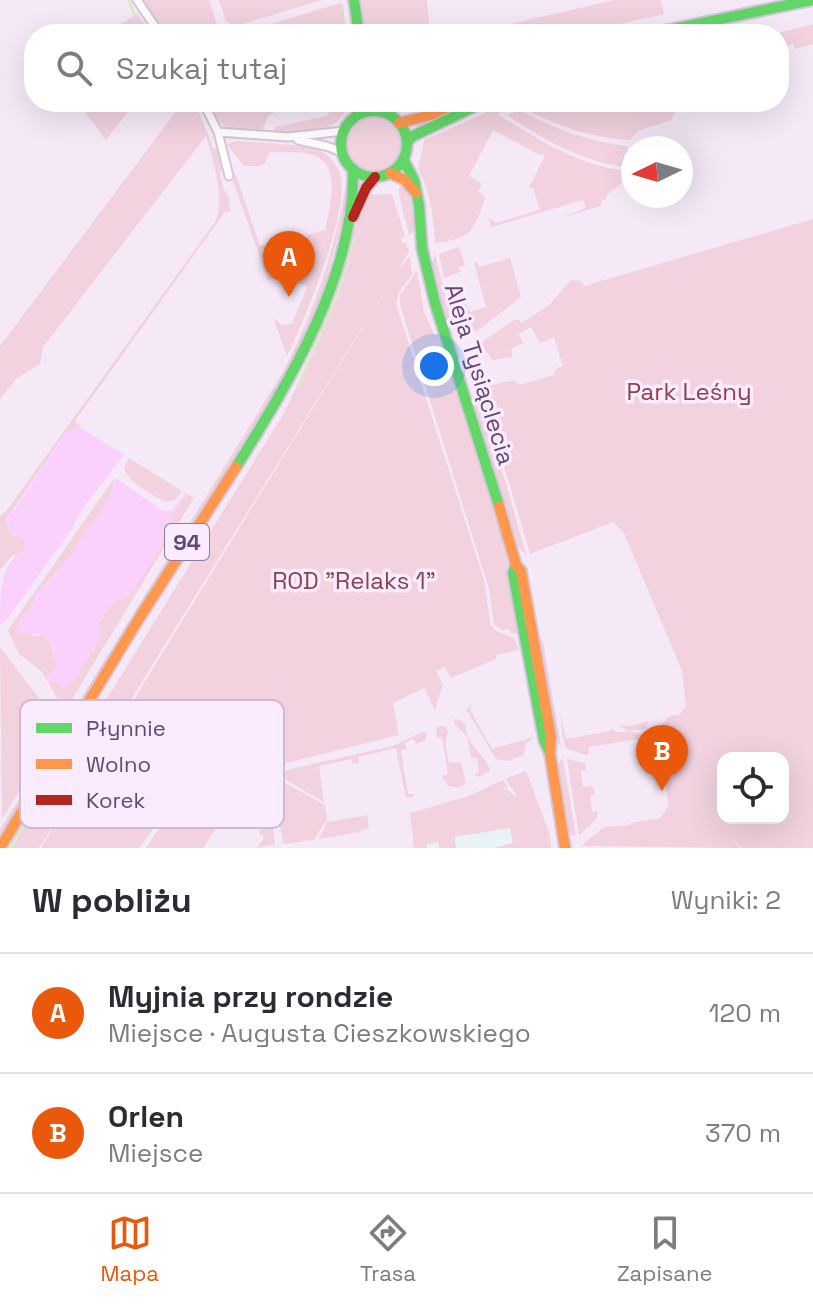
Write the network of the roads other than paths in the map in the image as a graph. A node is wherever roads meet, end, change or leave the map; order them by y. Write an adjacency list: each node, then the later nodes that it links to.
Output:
1 (137, 0): 4 (street)
2 (354, 0): 5 (main road)
3 (812, 0): 6 (main road)
4 (153, 24)
5 (358, 24)
6 (697, 24)
7 (208, 112): 15 (street)
8 (358, 112): 12 (main road)
9 (381, 112): 12 (main road); 13 (main road)
10 (437, 112): 13 (main road)
11 (463, 112): 17 (main road)
12 (357, 116): 14 (main road)
13 (399, 123): 17 (main road)
14 (344, 131): 16 (street); 18 (main road)
15 (218, 132): 16 (street); 22 (street)
16 (288, 137): 18 (street)
17 (407, 142): 19 (main road)
18 (342, 152): 20 (main road)
19 (403, 159): 21 (main road); 24 (main road, Aleja Tysiąclecia)
20 (353, 169): 23 (main road); 25 (main road, 94)
21 (390, 173): 23 (main road); 24 (main road)
22 (229, 176)
23 (375, 177): 25 (main road, 94)
24 (416, 193): 29 (main road, Aleja Tysiąclecia)
25 (349, 225): 26 (main road, 94)
26 (91, 700)
27 (20, 816): 28 (main road, 94)
28 (0, 848)
29 (565, 848)

